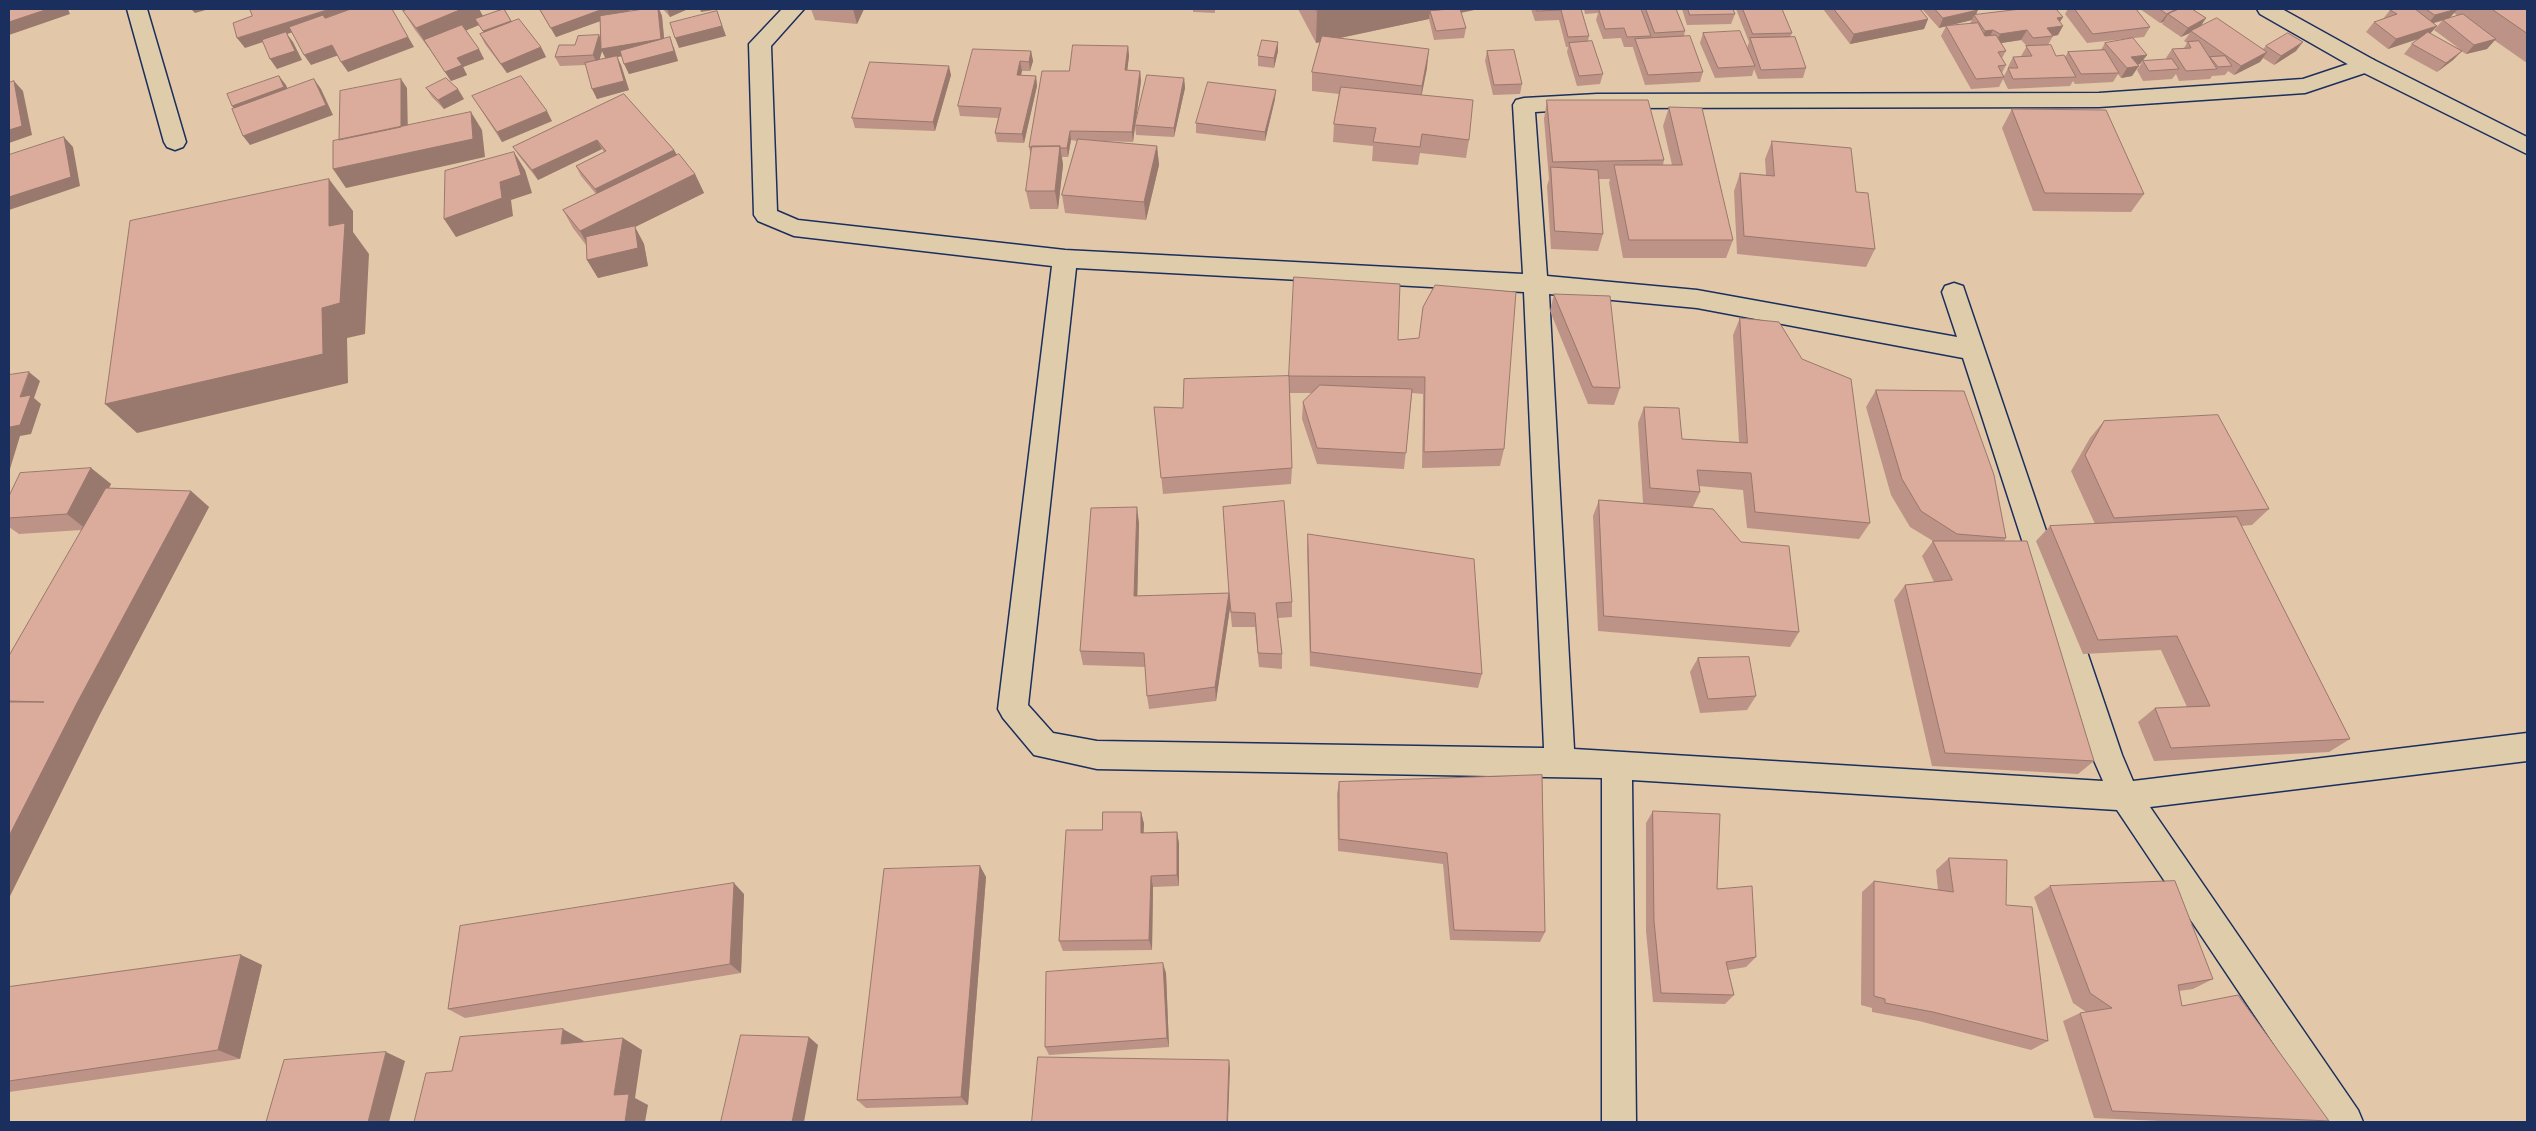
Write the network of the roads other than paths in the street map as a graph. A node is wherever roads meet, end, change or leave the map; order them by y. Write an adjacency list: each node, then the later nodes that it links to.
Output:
1 (137, 9): 5 (street)
2 (794, 9): 7 (street)
3 (2267, 9): 4 (street)
4 (2366, 65): 6 (street); 8 (street)
5 (175, 142)
6 (2527, 146)
7 (1065, 259): 8 (street); 12 (street)
8 (1536, 284): 10 (street); 12 (street)
9 (1954, 292): 10 (street)
10 (1973, 350): 14 (street)
11 (2527, 747): 14 (street)
12 (1560, 762): 13 (street)
13 (1617, 766): 14 (street); 15 (street)
14 (2125, 796): 16 (street)
15 (1620, 1122)
16 (2346, 1122)

